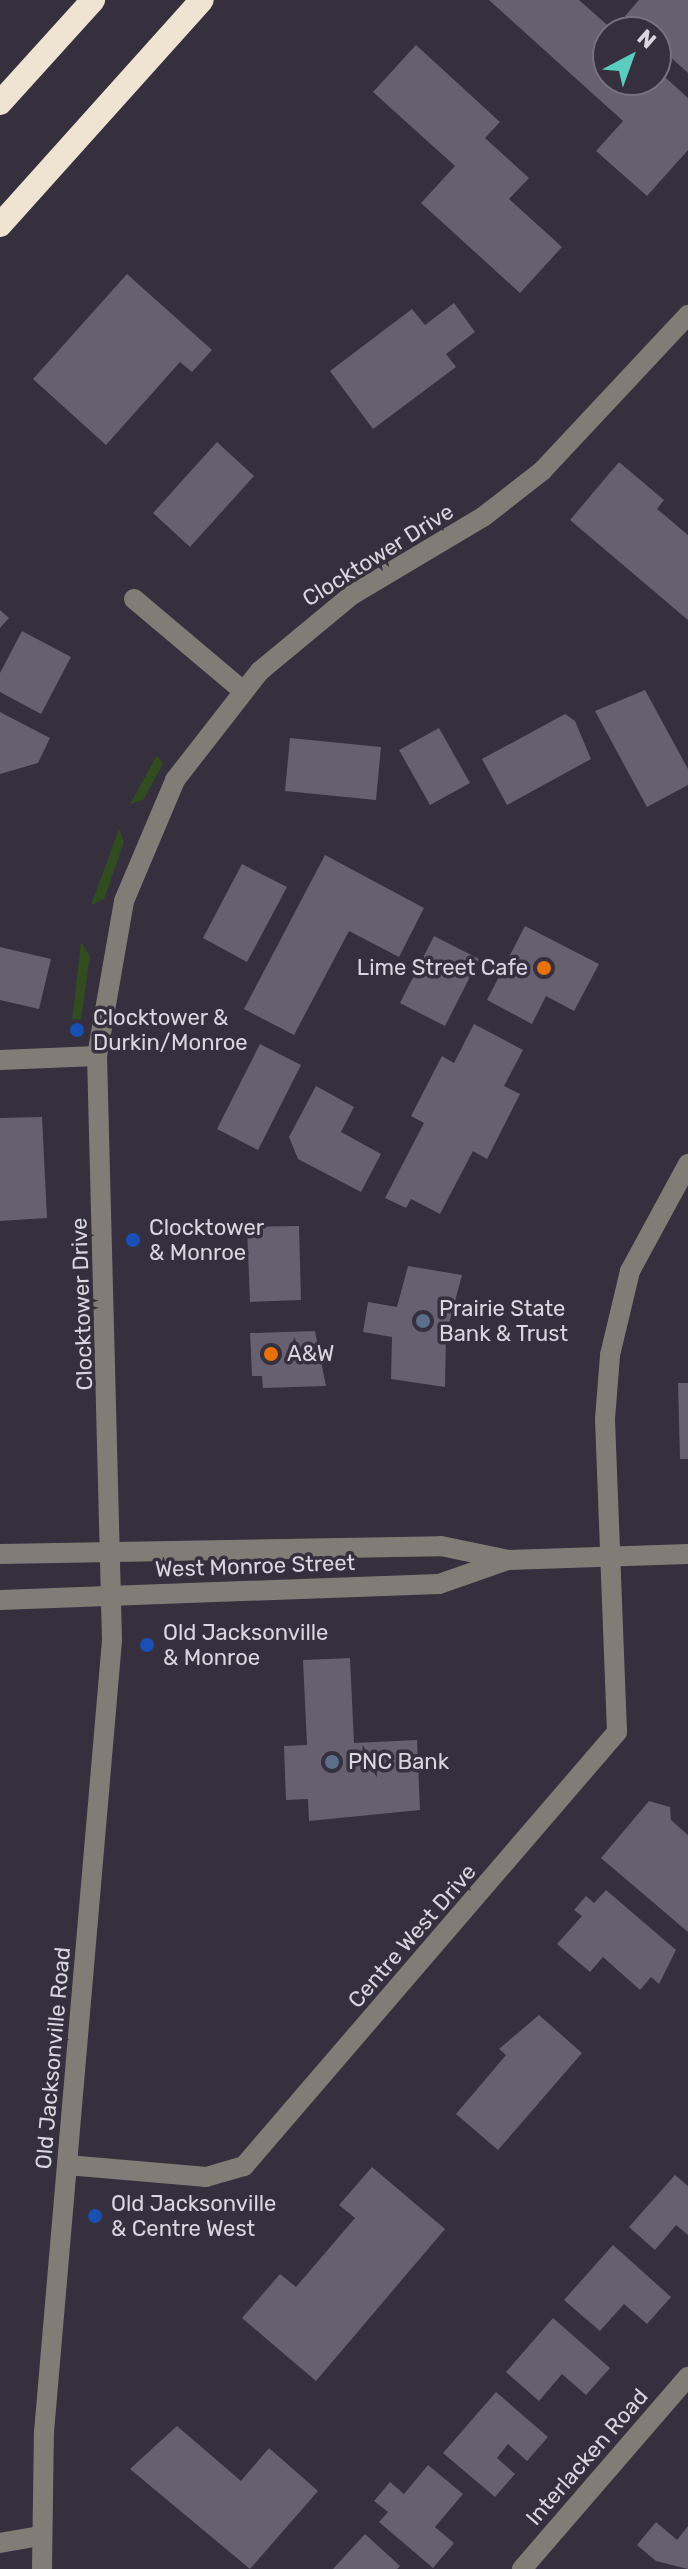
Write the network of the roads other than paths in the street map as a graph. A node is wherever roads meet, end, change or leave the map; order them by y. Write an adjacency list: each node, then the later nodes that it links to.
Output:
1 (93, 0): 3 (highway)
2 (202, 0): 4 (highway)
3 (0, 103)
4 (0, 225)
5 (688, 315): 7 (street, Clocktower Drive)
6 (134, 599): 7 (street)
7 (242, 690): 8 (street, Clocktower Drive)
8 (97, 1056): 9 (street); 11 (street, Clocktower Drive)
9 (0, 1060)
10 (688, 1164): 14 (street, Centre West Drive)
11 (114, 1550): 12 (street, West Monroe Street); 15 (street, West Monroe Street); 16 (street, Old Jacksonville Road)
12 (0, 1554)
13 (688, 1554): 14 (street, West Monroe Street)
14 (610, 1558): 15 (street, West Monroe Street); 18 (street, Centre West Drive)
15 (508, 1560): 16 (street, West Monroe Street)
16 (114, 1596): 17 (street, West Monroe Street); 18 (street, Old Jacksonville Road)
17 (0, 1600)
18 (67, 2165): 20 (street, Old Jacksonville Road)
19 (688, 2377): 23 (street, Interlacken Road)
20 (38, 2536): 21 (street); 22 (street, Old Jacksonville Road)
21 (0, 2543)
22 (42, 2569)
23 (522, 2569)

